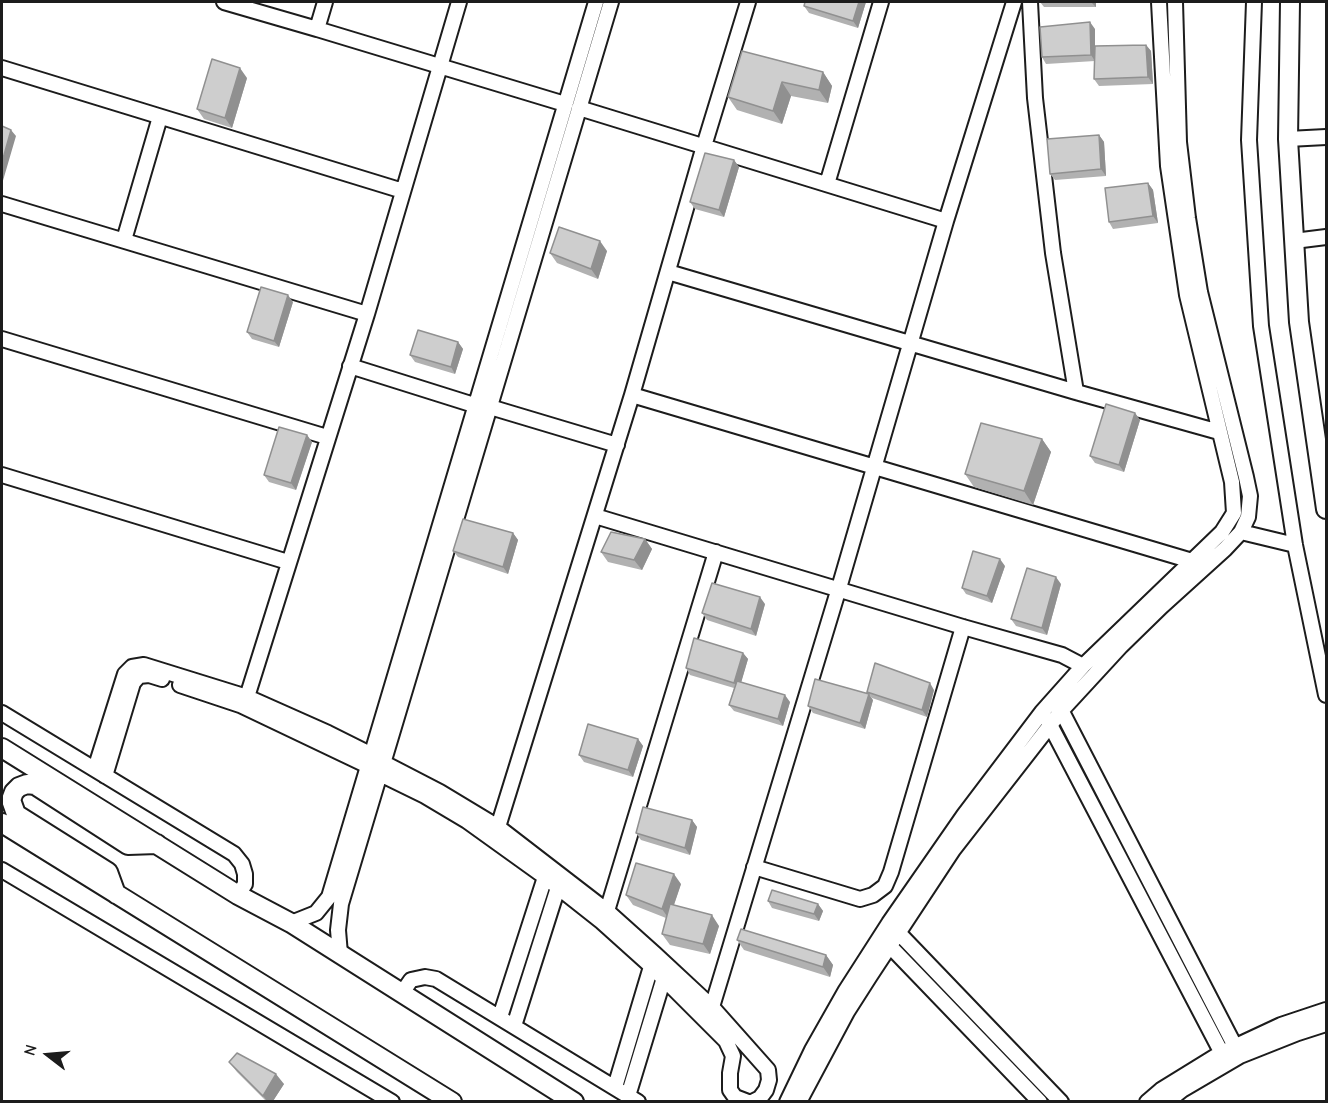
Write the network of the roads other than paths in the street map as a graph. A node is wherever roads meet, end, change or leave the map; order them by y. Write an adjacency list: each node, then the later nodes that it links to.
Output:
1 (224, 2): 14 (street)
2 (325, 2): 14 (street)
3 (459, 2): 15 (street)
4 (596, 2): 17 (street)
5 (611, 2): 18 (street)
6 (748, 2): 22 (street)
7 (881, 2): 23 (street)
8 (1014, 2): 26 (street)
9 (1030, 2): 35 (street)
10 (1160, 2): 39 (street)
11 (1174, 2): 46 (street)
12 (1254, 2): 47 (street)
13 (1290, 2): 21 (main road)
14 (317, 29): 15 (street)
15 (439, 66): 17 (street); 24 (street)
16 (2, 68): 19 (street)
17 (565, 104): 37 (street)
18 (579, 108): 22 (street); 38 (street)
19 (160, 117): 24 (street); 28 (street)
20 (1326, 137): 21 (street)
21 (1288, 139): 29 (main road)
22 (704, 146): 23 (street); 30 (street)
23 (827, 184): 26 (street)
24 (403, 191): 31 (street)
25 (2, 204): 28 (street)
26 (946, 221): 33 (street)
27 (1326, 237): 29 (street)
28 (124, 240): 31 (street)
29 (1294, 241): 44 (main road)
30 (668, 272): 33 (street); 36 (street)
31 (367, 314): 34 (street)
32 (2, 339): 40 (street)
33 (911, 344): 35 (street); 42 (street)
34 (350, 366): 37 (street); 40 (street)
35 (1076, 392): 39 (street)
36 (632, 395): 41 (street); 42 (street)
37 (474, 405): 61 (street)
38 (490, 407): 41 (street); 61 (street)
39 (1219, 432): 49 (street)
40 (327, 437): 50 (street)
41 (617, 446): 45 (street)
42 (874, 467): 49 (street); 51 (street)
43 (2, 475): 50 (street)
44 (1326, 509)
45 (595, 516): 48 (street); 64 (street)
46 (1241, 532): 47 (street); 56 (street)
47 (1295, 545): 54 (street)
48 (716, 552): 51 (street); 72 (street)
49 (1192, 561): 53 (street)
50 (288, 562): 55 (street)
51 (839, 588): 52 (street); 66 (street)
52 (963, 627): 53 (street); 66 (street)
53 (1083, 666): 56 (street)
54 (1326, 695)
55 (247, 697): 61 (street); 62 (street)
56 (1058, 705): 57 (street); 59 (street); 85 (street)
57 (1042, 712): 59 (street); 74 (street)
58 (2, 713): 62 (street)
59 (1051, 724): 74 (street); 86 (street)
60 (2, 748): 65 (main road)
61 (376, 765): 62 (street); 64 (street); 68 (street); 73 (street); 76 (street)
62 (100, 772): 71 (street)
63 (2, 823): 70 (main road)
64 (498, 827): 68 (street)
65 (157, 844): 70 (main road); 71 (main road)
66 (754, 867): 80 (street)
67 (2, 870): 89 (street)
68 (547, 872): 69 (street); 82 (street)
69 (559, 882): 72 (street); 77 (street); 84 (street)
70 (116, 894): 90 (main road)
71 (237, 895): 73 (main road)
72 (607, 910): 77 (street)
73 (291, 923): 76 (main road)
74 (894, 927): 75 (street); 96 (street)
75 (885, 941): 93 (street); 94 (street); 95 (street)
76 (340, 954): 79 (main road)
77 (653, 960): 78 (street); 87 (street)
78 (665, 972): 80 (street); 88 (street); 92 (street)
79 (402, 993): 82 (street); 91 (main road)
80 (712, 1007): 92 (street)
81 (1326, 1010): 85 (street)
82 (500, 1017): 84 (street)
83 (1326, 1024): 85 (street)
84 (514, 1026): 87 (street)
85 (1237, 1051): 86 (street)
86 (1224, 1058): 97 (street); 98 (street)
87 (615, 1088): 88 (street)
88 (633, 1099)
89 (392, 1101)
90 (452, 1101)
91 (574, 1101)
92 (750, 1101)
93 (787, 1101)
94 (799, 1101)
95 (1040, 1101)
96 (1061, 1101)
97 (1147, 1101)
98 (1167, 1101)

